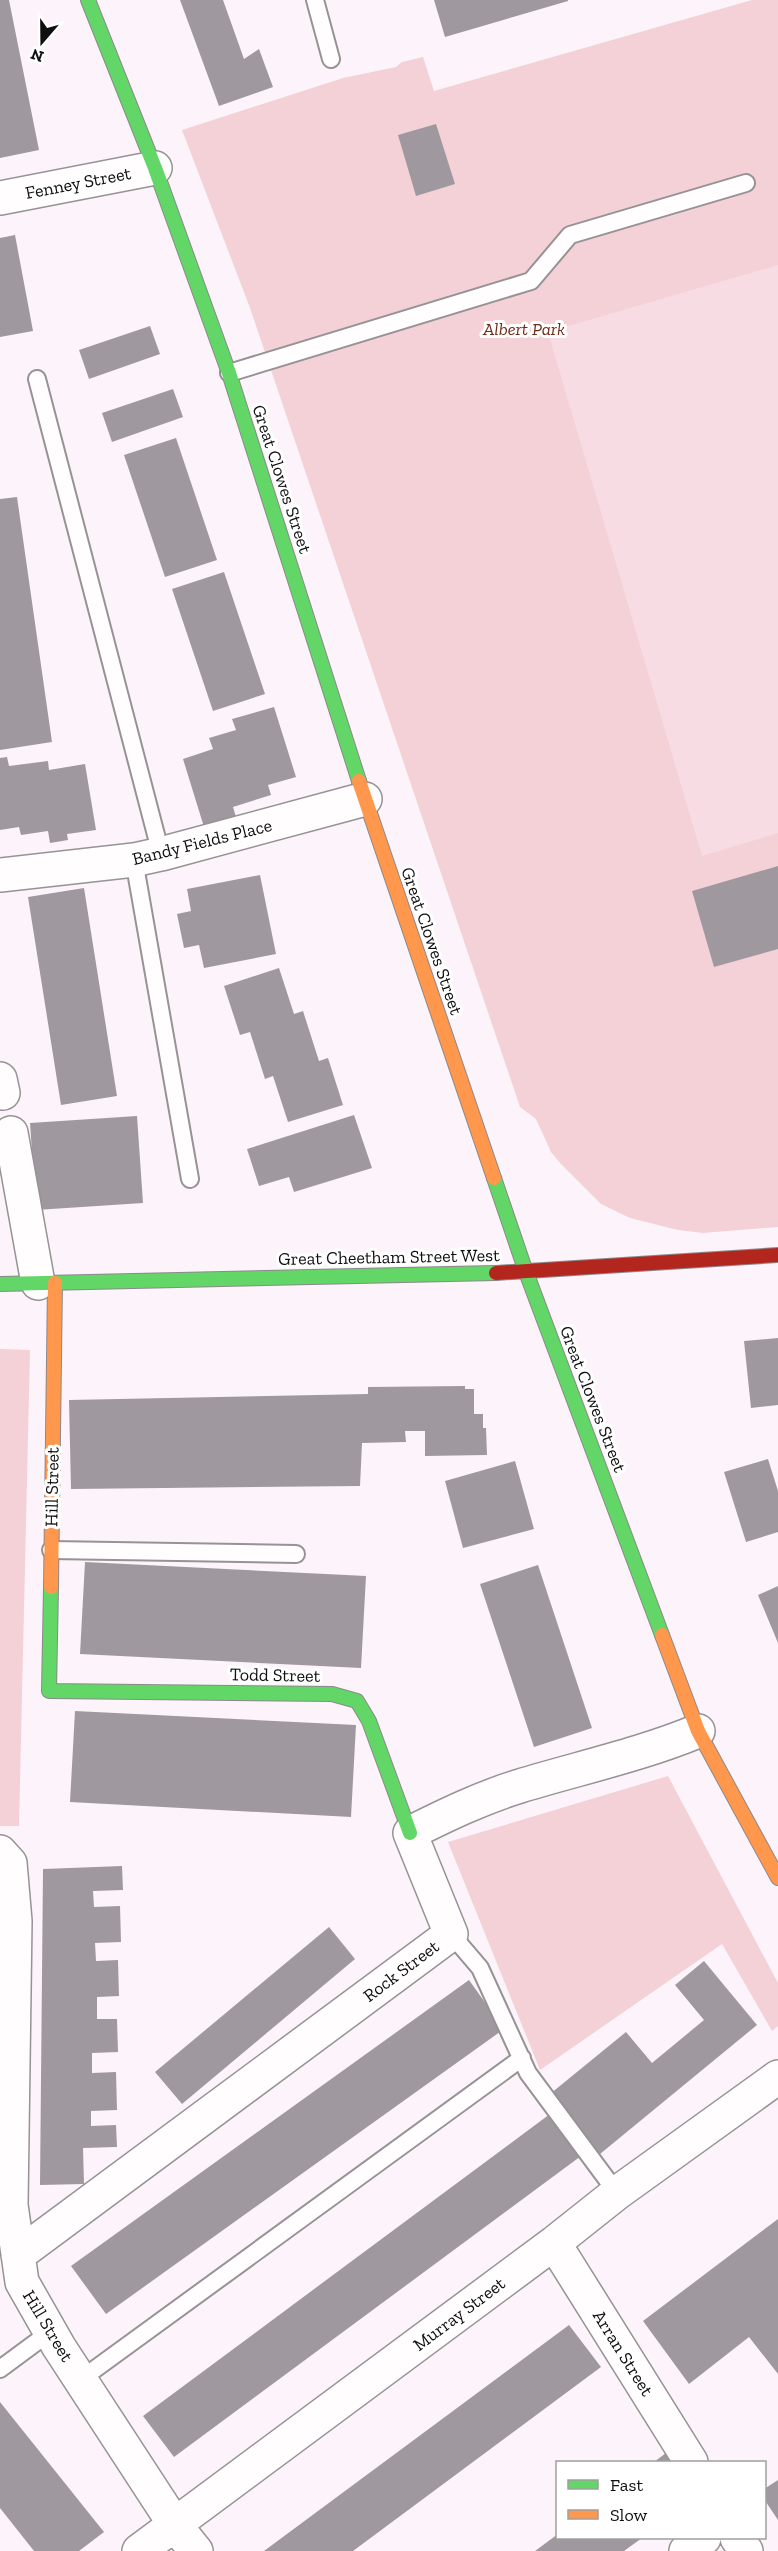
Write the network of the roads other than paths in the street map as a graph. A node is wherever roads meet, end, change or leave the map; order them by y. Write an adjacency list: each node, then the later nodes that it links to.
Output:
1 (88, 0): 4 (main road, Great Clowes Street)
2 (315, 0): 3 (lane)
3 (331, 59)
4 (155, 168): 6 (street, Fenney Street); 7 (main road, Great Clowes Street)
5 (746, 183): 7 (lane)
6 (0, 198)
7 (230, 373): 9 (main road, Great Clowes Street)
8 (37, 379): 10 (lane)
9 (365, 799): 10 (street, Bandy Fields Place); 15 (main road, Great Clowes Street)
10 (148, 857): 11 (street, Bandy Fields Place); 13 (lane)
11 (0, 875)
12 (11, 1132): 16 (street)
13 (190, 1179)
14 (778, 1255): 15 (main road, Great Cheetham Street West)
15 (526, 1272): 16 (main road, Great Cheetham Street West); 21 (main road, Great Clowes Street)
16 (46, 1283): 17 (main road, Great Cheetham Street West); 18 (main road, Hill Street)
17 (0, 1284)
18 (51, 1550): 19 (lane); 20 (main road, Hill Street)
19 (296, 1554)
20 (49, 1691): 22 (main road, Todd Street)
21 (698, 1731): 22 (street); 24 (main road, Great Clowes Street)
22 (410, 1833): 25 (street, Rock Street)
23 (0, 1852): 30 (street, Hill Street)
24 (778, 1878)
25 (451, 1934): 26 (lane); 30 (street, Rock Street)
26 (522, 2058): 28 (lane); 33 (lane)
27 (778, 2077): 28 (street, Murray Street)
28 (617, 2193): 29 (street, Murray Street)
29 (554, 2243): 34 (street, Arran Street); 35 (street, Murray Street)
30 (18, 2255): 31 (street, Hill Street)
31 (50, 2332): 32 (lane); 33 (street, Hill Street)
32 (0, 2369)
33 (80, 2380): 35 (street, Hill Street)
34 (690, 2461)
35 (175, 2525): 37 (street, Murray Street); 38 (street, Hill Street)
36 (704, 2539): 39 (street)
37 (139, 2551)
38 (196, 2551)
39 (686, 2551)

